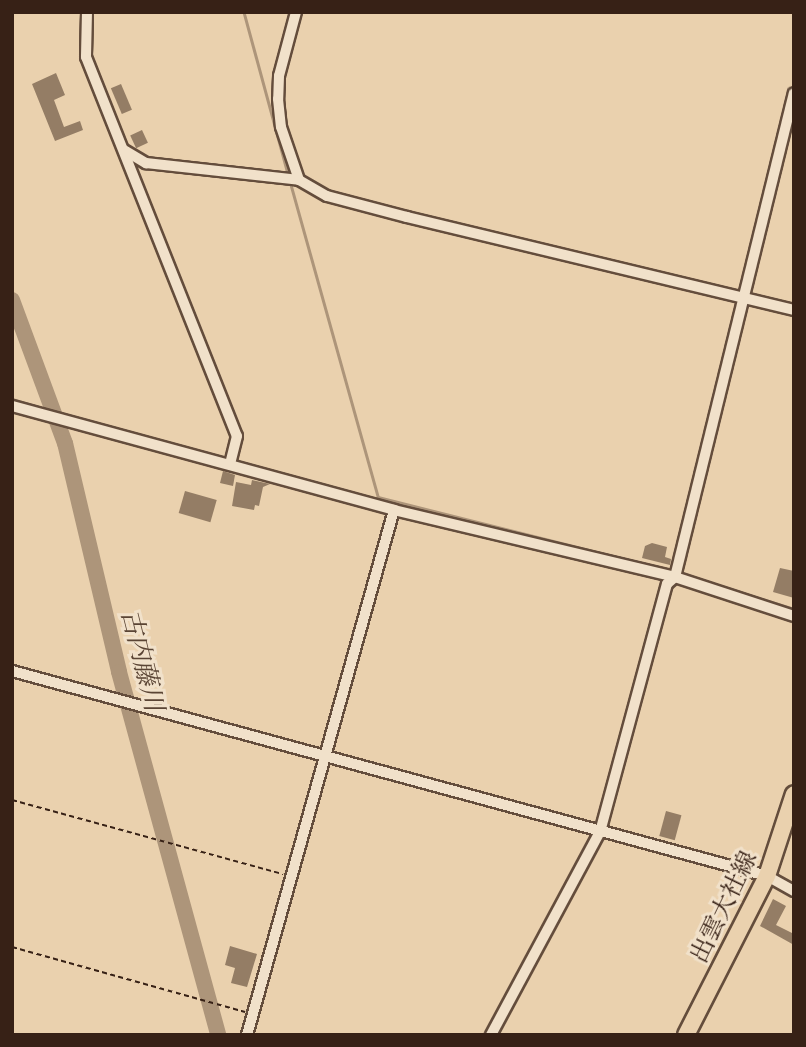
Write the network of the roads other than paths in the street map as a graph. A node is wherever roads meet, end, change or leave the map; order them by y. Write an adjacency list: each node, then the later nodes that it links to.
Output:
1 (87, 12): 4 (street)
2 (296, 12): 5 (street)
3 (794, 93): 6 (street)
4 (124, 150): 5 (street); 9 (street)
5 (299, 180): 6 (street)
6 (744, 298): 7 (street); 11 (street)
7 (794, 310)
8 (12, 406): 9 (street)
9 (230, 464): 10 (street)
10 (394, 510): 11 (street); 14 (street)
11 (675, 576): 12 (street); 16 (street)
12 (794, 616)
13 (12, 671): 14 (street)
14 (324, 756): 16 (street); 19 (street)
15 (794, 794): 17 (main road, 出雲大社線)
16 (600, 832): 17 (street); 20 (street)
17 (767, 876): 18 (street); 21 (main road, 出雲大社線)
18 (794, 891)
19 (247, 1035)
20 (491, 1035)
21 (686, 1035)

